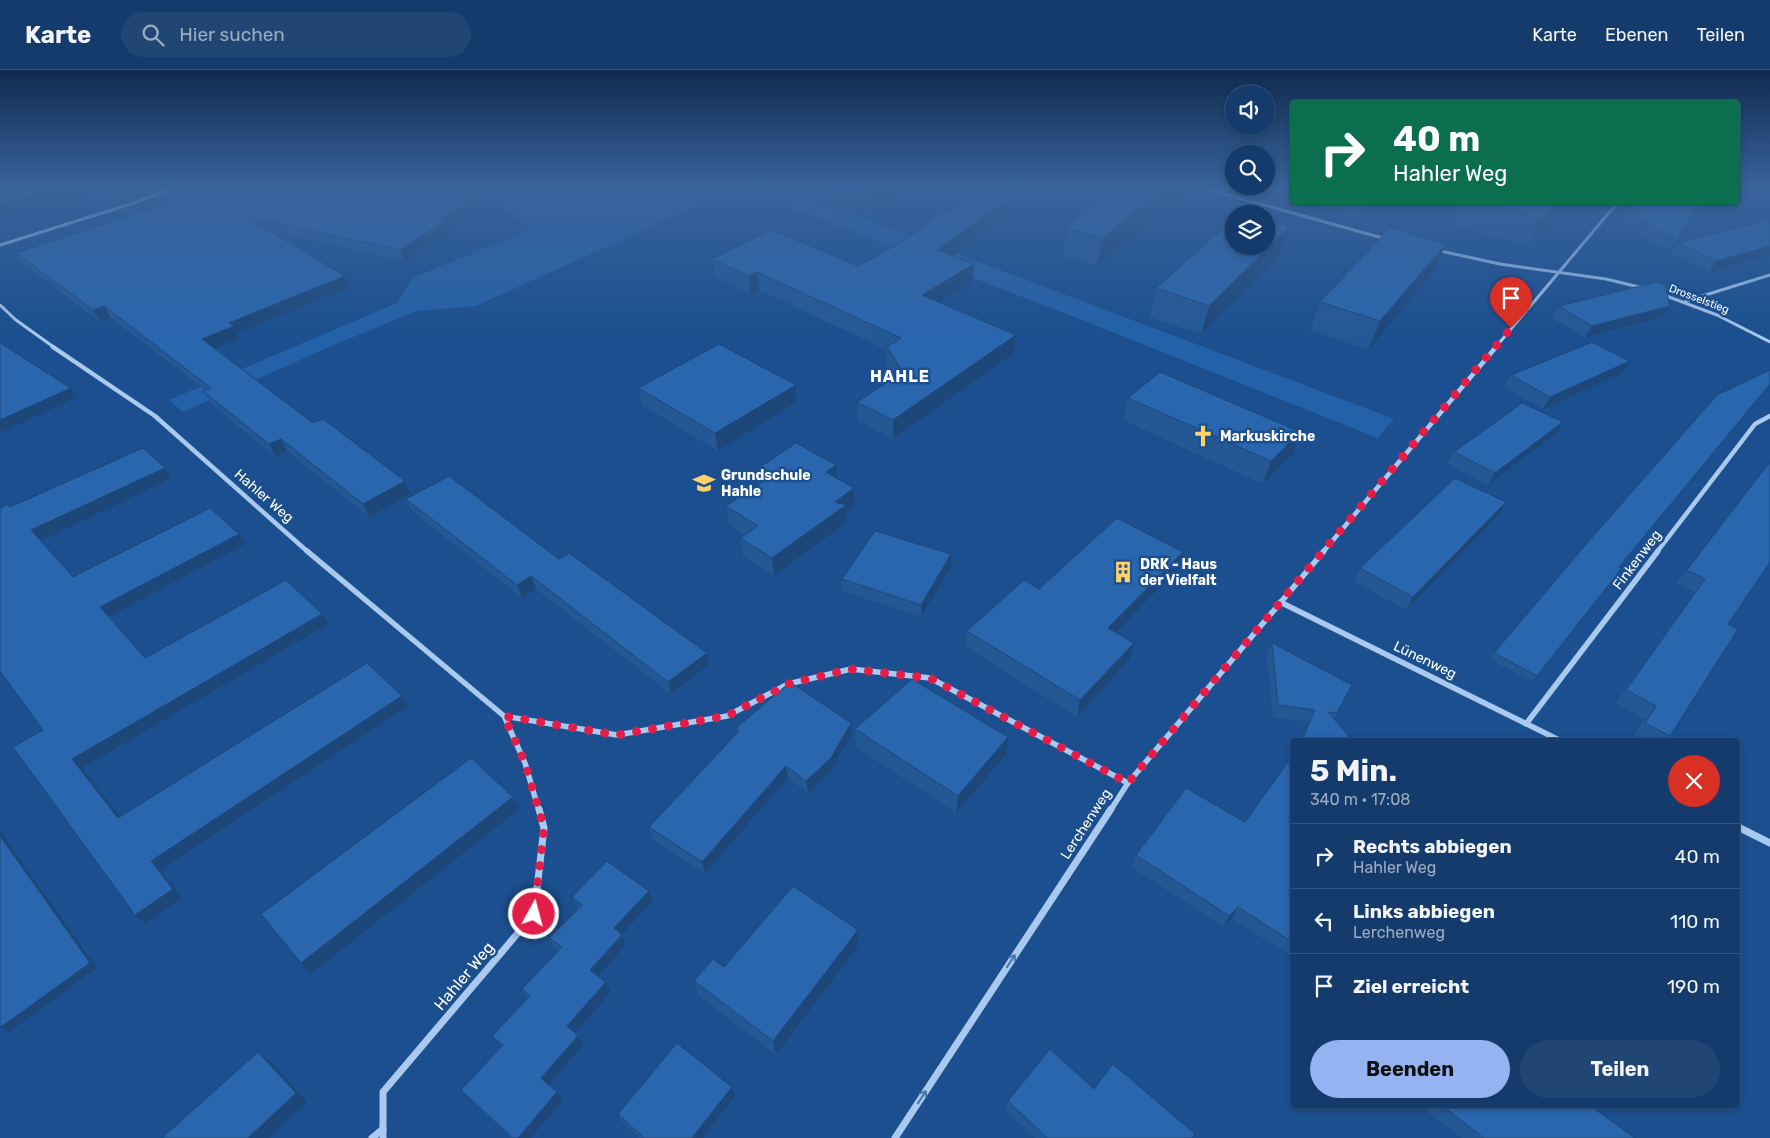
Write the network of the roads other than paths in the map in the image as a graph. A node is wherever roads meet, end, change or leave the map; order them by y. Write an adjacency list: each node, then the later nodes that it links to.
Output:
1 (29, 236): 5 (street)
2 (1376, 236): 4 (street)
3 (1589, 236): 7 (street, Lerchenweg)
4 (1395, 241)
5 (0, 245)
6 (1432, 250): 7 (street)
7 (1559, 272): 9 (street); 15 (street, Lerchenweg)
8 (1770, 275): 11 (street)
9 (1645, 289)
10 (1653, 291): 11 (street, Drosselstieg)
11 (1686, 302): 13 (street, Drosselstieg)
12 (0, 304): 16 (street, Hahler Weg)
13 (1770, 342)
14 (1770, 416): 17 (street, Finkenweg)
15 (1280, 602): 17 (street, Lünenweg); 19 (street, Lerchenweg)
16 (504, 716): 19 (street); 22 (street, Hahler Weg)
17 (1526, 724): 18 (street, Lünenweg)
18 (1555, 738)
19 (1128, 783): 24 (street, Lerchenweg, one-way to 19)
20 (1740, 829): 21 (street)
21 (1770, 843)
22 (383, 1134): 23 (street)
23 (372, 1138)
24 (895, 1138)

